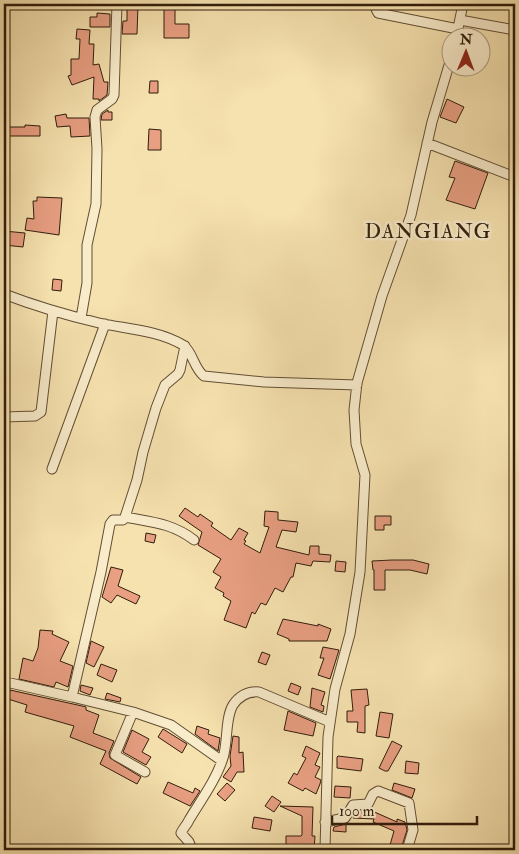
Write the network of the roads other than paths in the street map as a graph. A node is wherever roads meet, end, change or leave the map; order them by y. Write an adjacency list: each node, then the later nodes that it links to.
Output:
1 (117, 4): 13 (street)
2 (376, 4): 4 (street)
3 (463, 4): 5 (street)
4 (453, 28)
5 (458, 28)
6 (492, 30): 7 (street)
7 (515, 30)
8 (445, 78): 9 (street)
9 (427, 143): 10 (street); 16 (street)
10 (515, 177)
11 (4, 294): 12 (street)
12 (53, 311): 13 (street); 17 (street)
13 (81, 318): 14 (street)
14 (105, 324): 15 (street); 18 (street)
15 (185, 346): 16 (street); 19 (street)
16 (357, 385): 24 (street)
17 (4, 417)
18 (52, 469)
19 (125, 517): 20 (street); 22 (street)
20 (194, 540)
21 (4, 676): 22 (street)
22 (72, 697): 23 (street)
23 (133, 712): 25 (street); 26 (street)
24 (330, 722): 25 (street); 27 (street)
25 (222, 761): 28 (street)
26 (145, 772)
27 (325, 822): 29 (street); 30 (street)
28 (192, 850)
29 (325, 850)
30 (407, 850)

